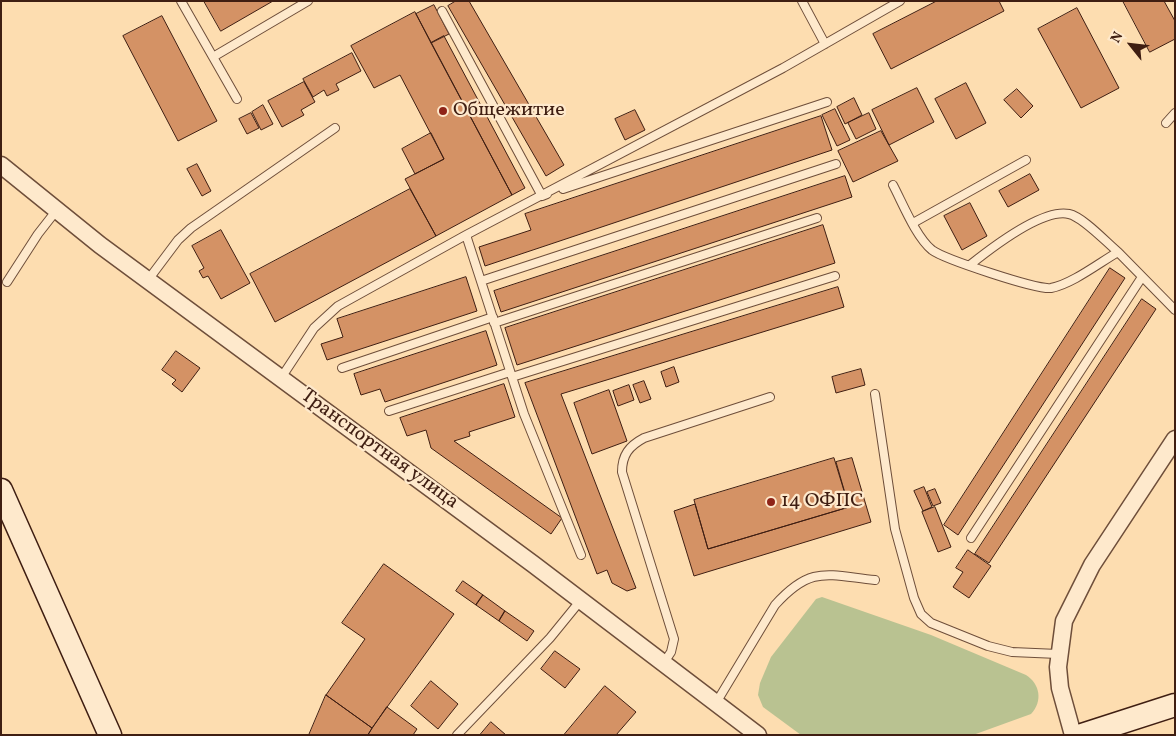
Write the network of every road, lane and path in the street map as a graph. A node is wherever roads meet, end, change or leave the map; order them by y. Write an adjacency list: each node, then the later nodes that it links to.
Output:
1 (181, 1): 7 (lane)
2 (308, 1): 7 (lane)
3 (802, 1): 6 (lane)
4 (900, 1): 6 (lane)
5 (442, 11): 17 (lane)
6 (825, 44): 17 (lane)
7 (213, 57): 8 (lane)
8 (237, 99)
9 (827, 102): 17 (lane)
10 (1175, 112): 11 (lane)
11 (1166, 123)
12 (335, 128): 26 (lane)
13 (1026, 160): 20 (lane)
14 (836, 164): 28 (lane)
15 (1, 165): 18 (street, Транспортная улица)
16 (892, 185): 20 (lane)
17 (542, 196): 21 (lane)
18 (56, 211): 26 (street, Транспортная улица); 27 (lane)
19 (817, 218): 30 (lane)
20 (914, 223): 23 (lane)
21 (466, 235): 28 (lane); 33 (lane)
22 (1118, 252): 23 (lane); 23 (lane); 25 (lane)
23 (970, 265)
24 (835, 276): 32 (lane)
25 (1142, 277): 29 (lane); 39 (lane)
26 (148, 280): 33 (street, Транспортная улица)
27 (7, 282)
28 (481, 282): 30 (lane)
29 (1175, 310)
30 (493, 320): 31 (lane); 32 (lane)
31 (342, 368)
32 (511, 374): 36 (lane); 40 (lane)
33 (281, 378): 42 (street, Транспортная улица)
34 (875, 394): 43 (lane)
35 (770, 397): 44 (lane)
36 (389, 411)
37 (1175, 439): 43 (street)
38 (1, 490): 47 (main road)
39 (971, 538)
40 (581, 555)
41 (875, 580): 45 (lane)
42 (581, 600): 44 (street, Транспортная улица); 48 (lane)
43 (1058, 654): 50 (street)
44 (663, 664): 45 (street, Транспортная улица)
45 (716, 703): 49 (street, Транспортная улица)
46 (1175, 705): 51 (main road)
47 (110, 735)
48 (458, 735)
49 (758, 735)
50 (1073, 735)
51 (1082, 735)

